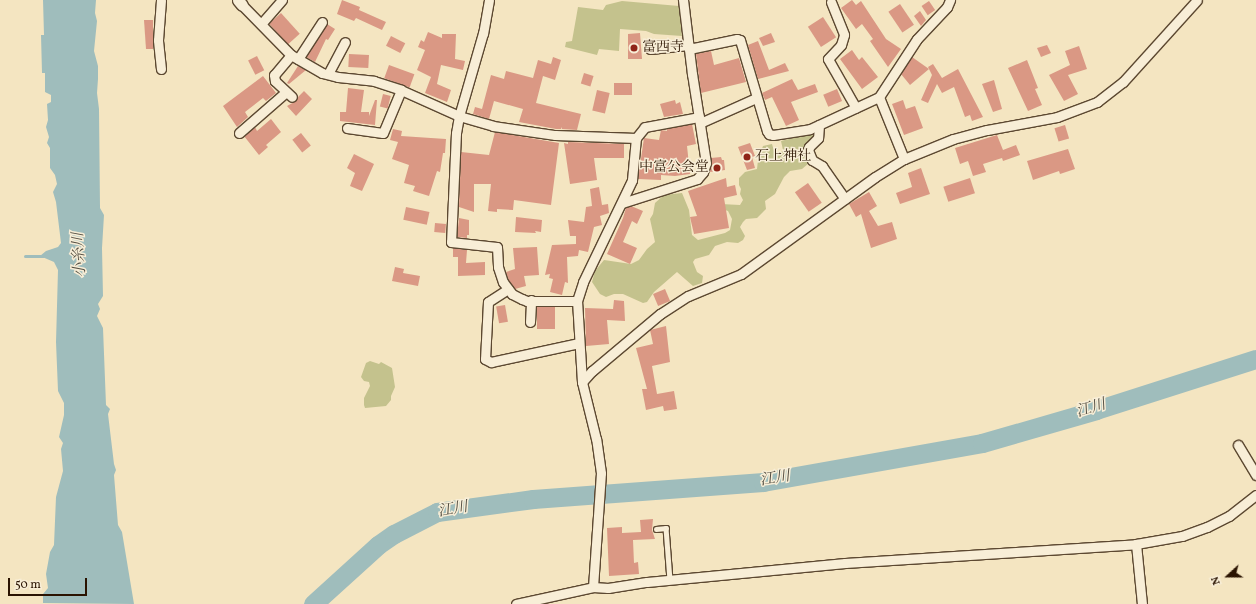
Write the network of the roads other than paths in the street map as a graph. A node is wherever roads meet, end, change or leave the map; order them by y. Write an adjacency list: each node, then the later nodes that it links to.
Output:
1 (161, 0): 15 (street)
2 (282, 0): 10 (street)
3 (489, 0): 21 (street)
4 (683, 0): 12 (street)
5 (950, 0): 18 (street)
6 (1197, 0): 27 (street)
7 (240, 2): 10 (street)
8 (831, 2): 20 (street)
9 (322, 22): 14 (street)
10 (261, 24): 14 (street)
11 (345, 42): 16 (street)
12 (689, 47): 13 (street); 19 (street); 22 (street)
13 (650, 49)
14 (294, 57): 16 (street); 25 (street)
15 (161, 69)
16 (328, 74): 17 (street)
17 (401, 90): 21 (street); 24 (street)
18 (879, 97): 20 (street); 27 (street)
19 (756, 98): 22 (street); 23 (street)
20 (856, 108): 23 (street)
21 (459, 116): 26 (street); 30 (street)
22 (699, 120): 26 (street); 29 (street)
23 (819, 125): 28 (street)
24 (347, 128)
25 (239, 133)
26 (636, 138): 29 (street)
27 (904, 159): 28 (street)
28 (845, 199): 35 (street)
29 (622, 203): 32 (street)
30 (508, 290): 31 (street); 34 (street)
31 (531, 300): 32 (street); 33 (street)
32 (577, 301): 34 (street)
33 (530, 322)
34 (579, 343): 35 (street)
35 (582, 382): 42 (street)
36 (1238, 445): 37 (street)
37 (1256, 475)
38 (1256, 495): 40 (street)
39 (656, 529): 41 (lane)
40 (1136, 544): 41 (street); 44 (street)
41 (670, 580): 42 (street)
42 (593, 587): 43 (street)
43 (516, 604)
44 (1142, 604)

